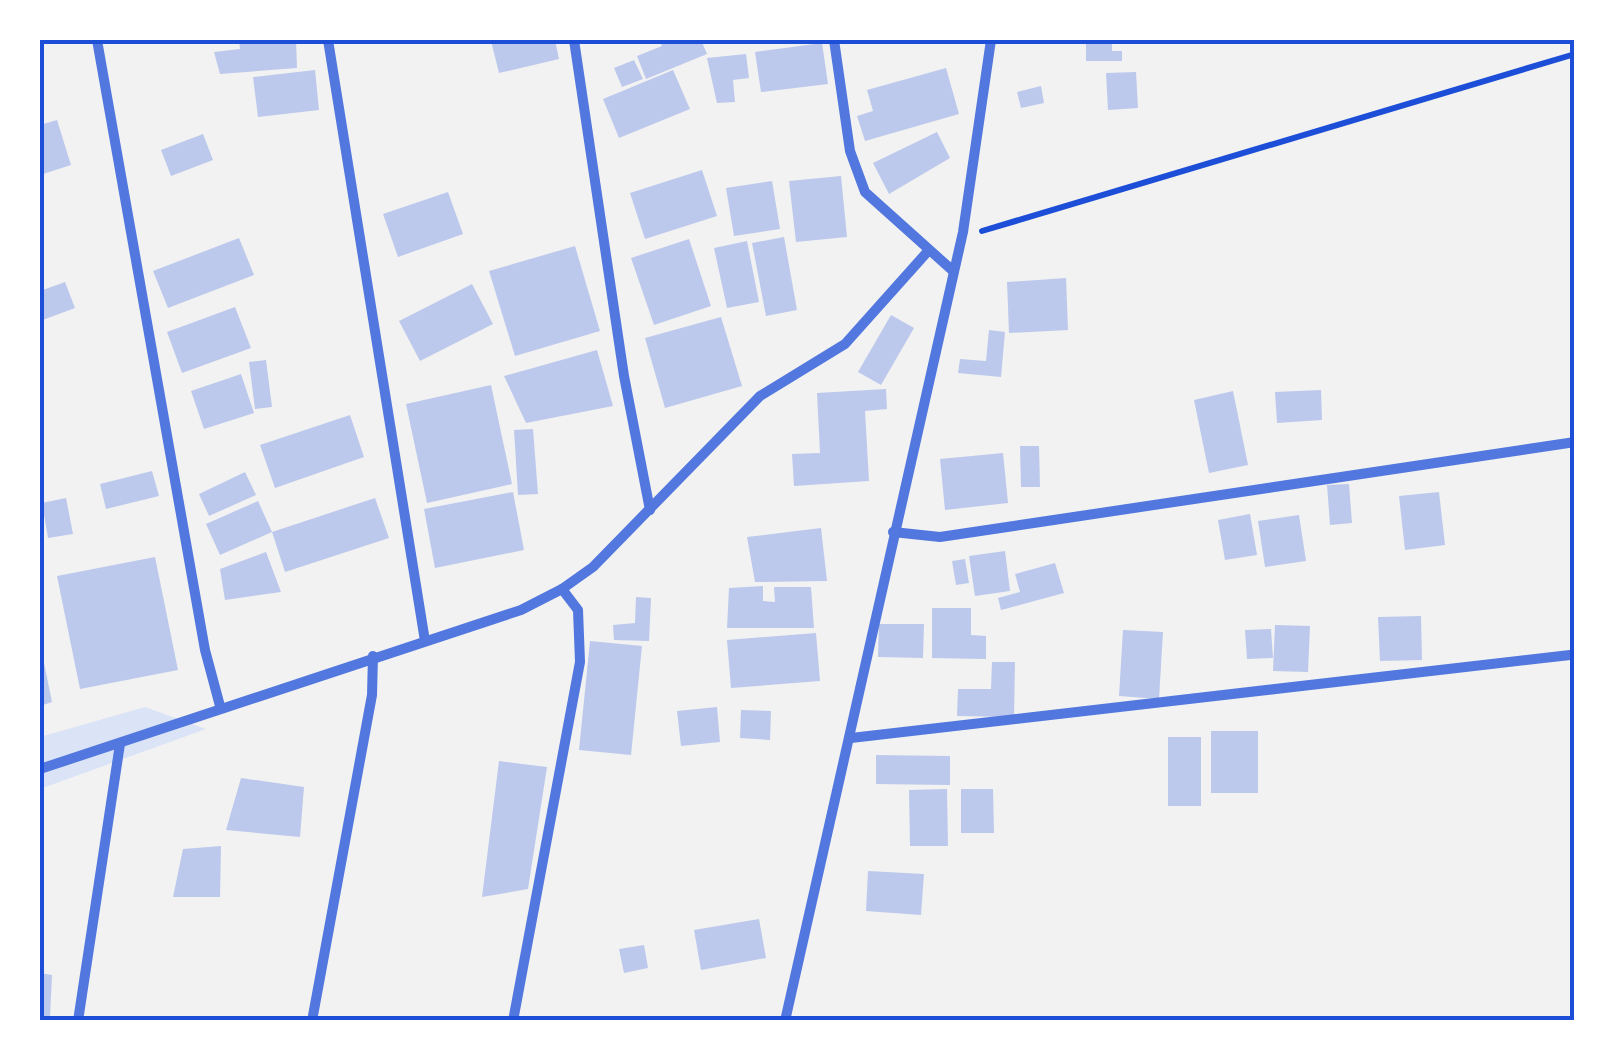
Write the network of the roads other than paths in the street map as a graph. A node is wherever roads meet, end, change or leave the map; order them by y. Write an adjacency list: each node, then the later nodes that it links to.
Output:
1 (96, 40): 15 (street)
2 (328, 40): 12 (street)
3 (574, 40): 9 (street)
4 (834, 40): 6 (street)
5 (991, 40): 7 (street)
6 (929, 250): 7 (street); 9 (street)
7 (952, 270): 10 (street)
8 (1575, 442): 10 (street)
9 (650, 510): 11 (street)
10 (893, 532): 16 (street)
11 (562, 590): 12 (street); 21 (street)
12 (425, 641): 14 (street)
13 (1570, 655): 16 (street)
14 (372, 656): 15 (street); 20 (street)
15 (220, 706): 17 (street)
16 (850, 738): 22 (street)
17 (120, 744): 18 (street); 19 (street)
18 (40, 769)
19 (78, 1021)
20 (312, 1021)
21 (513, 1021)
22 (785, 1021)

